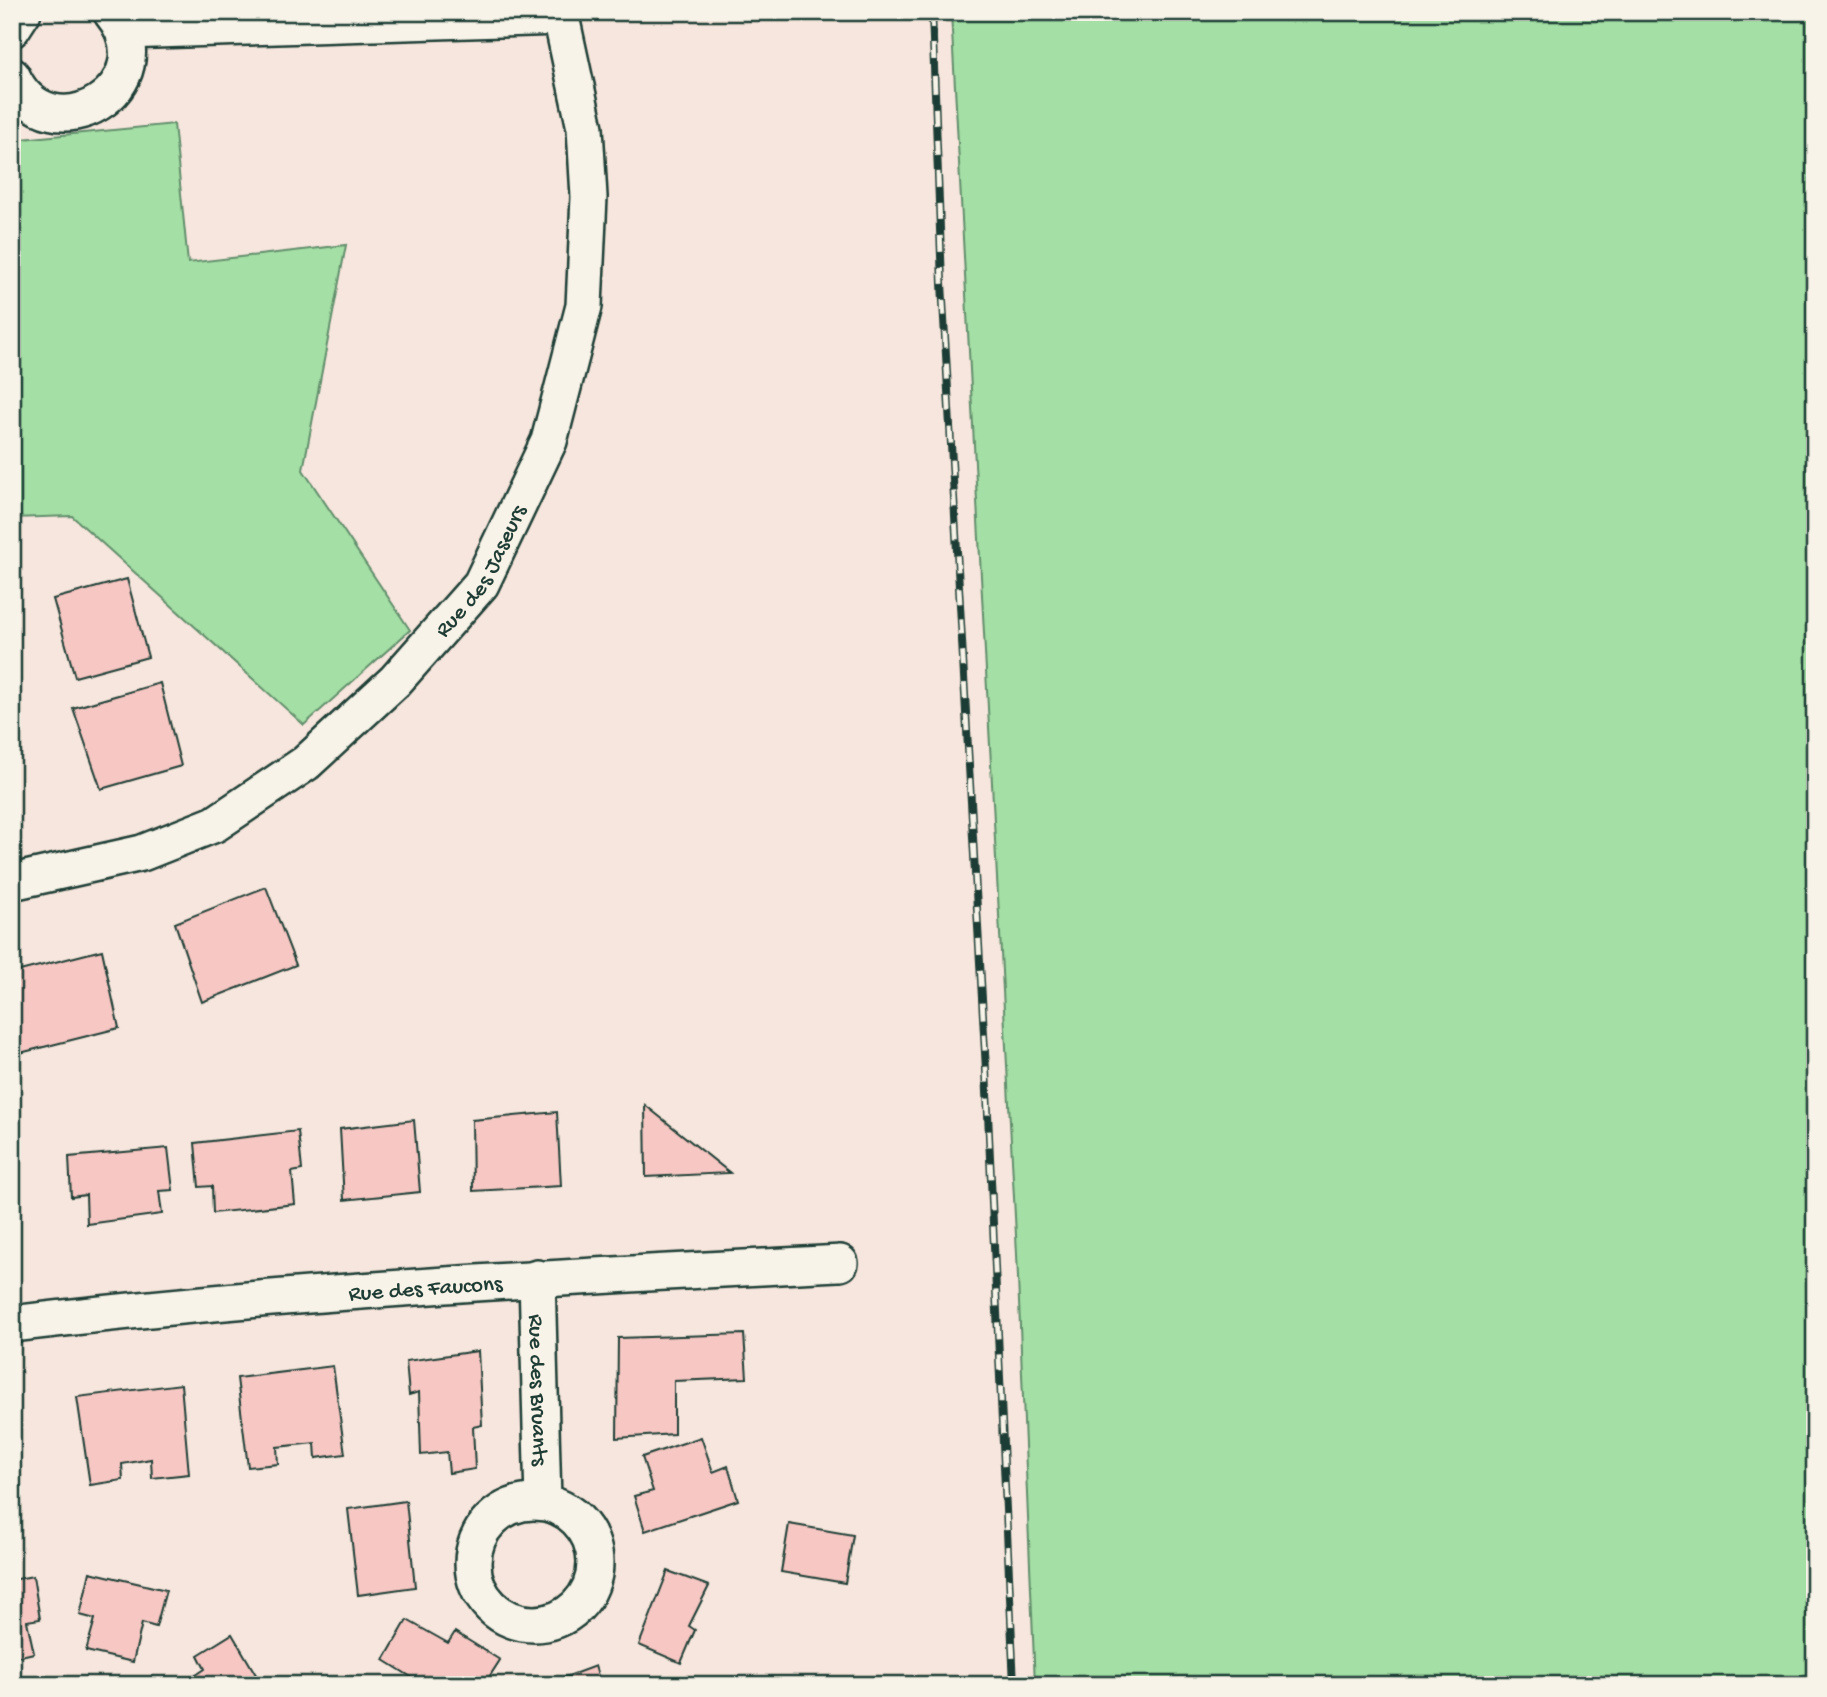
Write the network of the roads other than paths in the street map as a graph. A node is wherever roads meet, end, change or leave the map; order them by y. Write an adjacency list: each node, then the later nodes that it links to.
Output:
1 (23, 12): 4 (street)
2 (561, 15): 3 (street); 6 (street, Rue des Jaseurs)
3 (118, 22): 5 (street)
4 (12, 29)
5 (12, 76)
6 (12, 882)
7 (840, 1263): 8 (street, Rue des Faucons)
8 (537, 1278): 9 (street, Rue des Faucons); 10 (street, Rue des Bruants)
9 (12, 1324)
10 (543, 1502)

